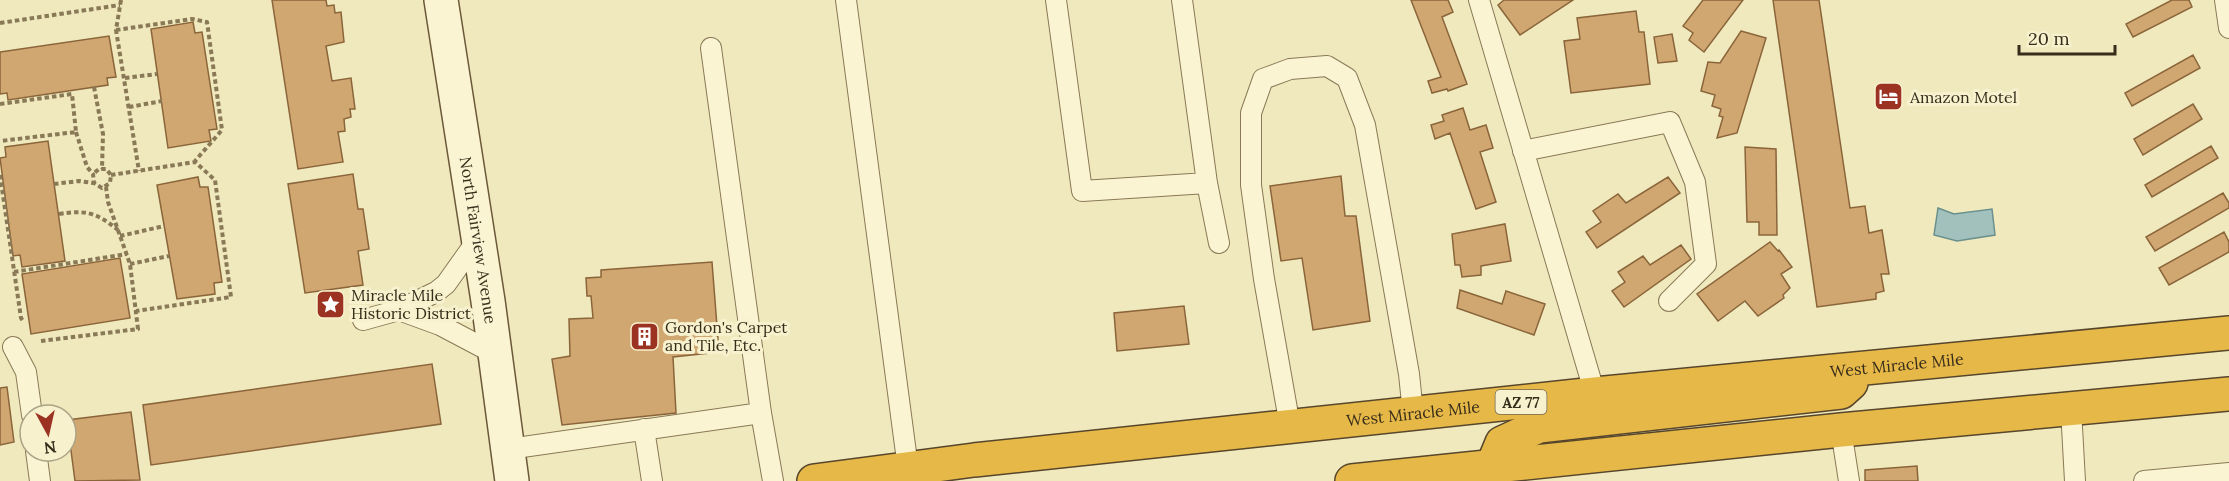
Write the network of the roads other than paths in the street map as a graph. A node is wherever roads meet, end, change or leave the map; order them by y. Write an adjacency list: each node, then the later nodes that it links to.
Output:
1 (441, 0): 11 (street, North Fairview Avenue)
2 (846, 0): 31 (lane)
3 (1056, 0): 10 (lane)
4 (1182, 0): 10 (lane)
5 (1479, 0): 9 (lane)
6 (2225, 0): 7 (lane)
7 (2229, 27)
8 (711, 48): 24 (lane)
9 (1523, 151): 13 (lane); 20 (lane)
10 (1206, 183): 12 (lane)
11 (478, 239): 14 (lane); 18 (street, North Fairview Avenue)
12 (1219, 243)
13 (1669, 301)
14 (399, 310): 15 (lane); 18 (lane)
15 (363, 320)
16 (2229, 333): 19 (highway, West Miracle Mile / AZ 77)
17 (13, 347): 22 (lane)
18 (495, 354): 29 (street, North Fairview Avenue)
19 (1871, 366): 20 (highway, West Miracle Mile / AZ 77); 32 (highway)
20 (1595, 394): 25 (highway, West Miracle Mile / AZ 77)
21 (2229, 394): 23 (highway)
22 (30, 403)
23 (2071, 409): 28 (highway); 41 (lane)
24 (761, 413): 27 (lane); 37 (lane)
25 (1413, 413): 26 (highway, West Miracle Mile / AZ 77); 26 (lane)
26 (1290, 426): 31 (highway, West Miracle Mile / AZ 77)
27 (644, 429): 29 (lane); 36 (lane)
28 (1841, 430): 32 (highway); 40 (lane)
29 (508, 449): 35 (street, North Fairview Avenue)
30 (38, 463): 34 (lane)
31 (908, 468): 38 (highway, West Miracle Mile / AZ 77)
32 (1486, 472): 39 (highway)
33 (2229, 473): 42 (lane)
34 (40, 481)
35 (513, 481)
36 (652, 481)
37 (772, 481)
38 (814, 481)
39 (1352, 481)
40 (1849, 481)
41 (2075, 481)
42 (2144, 481)

